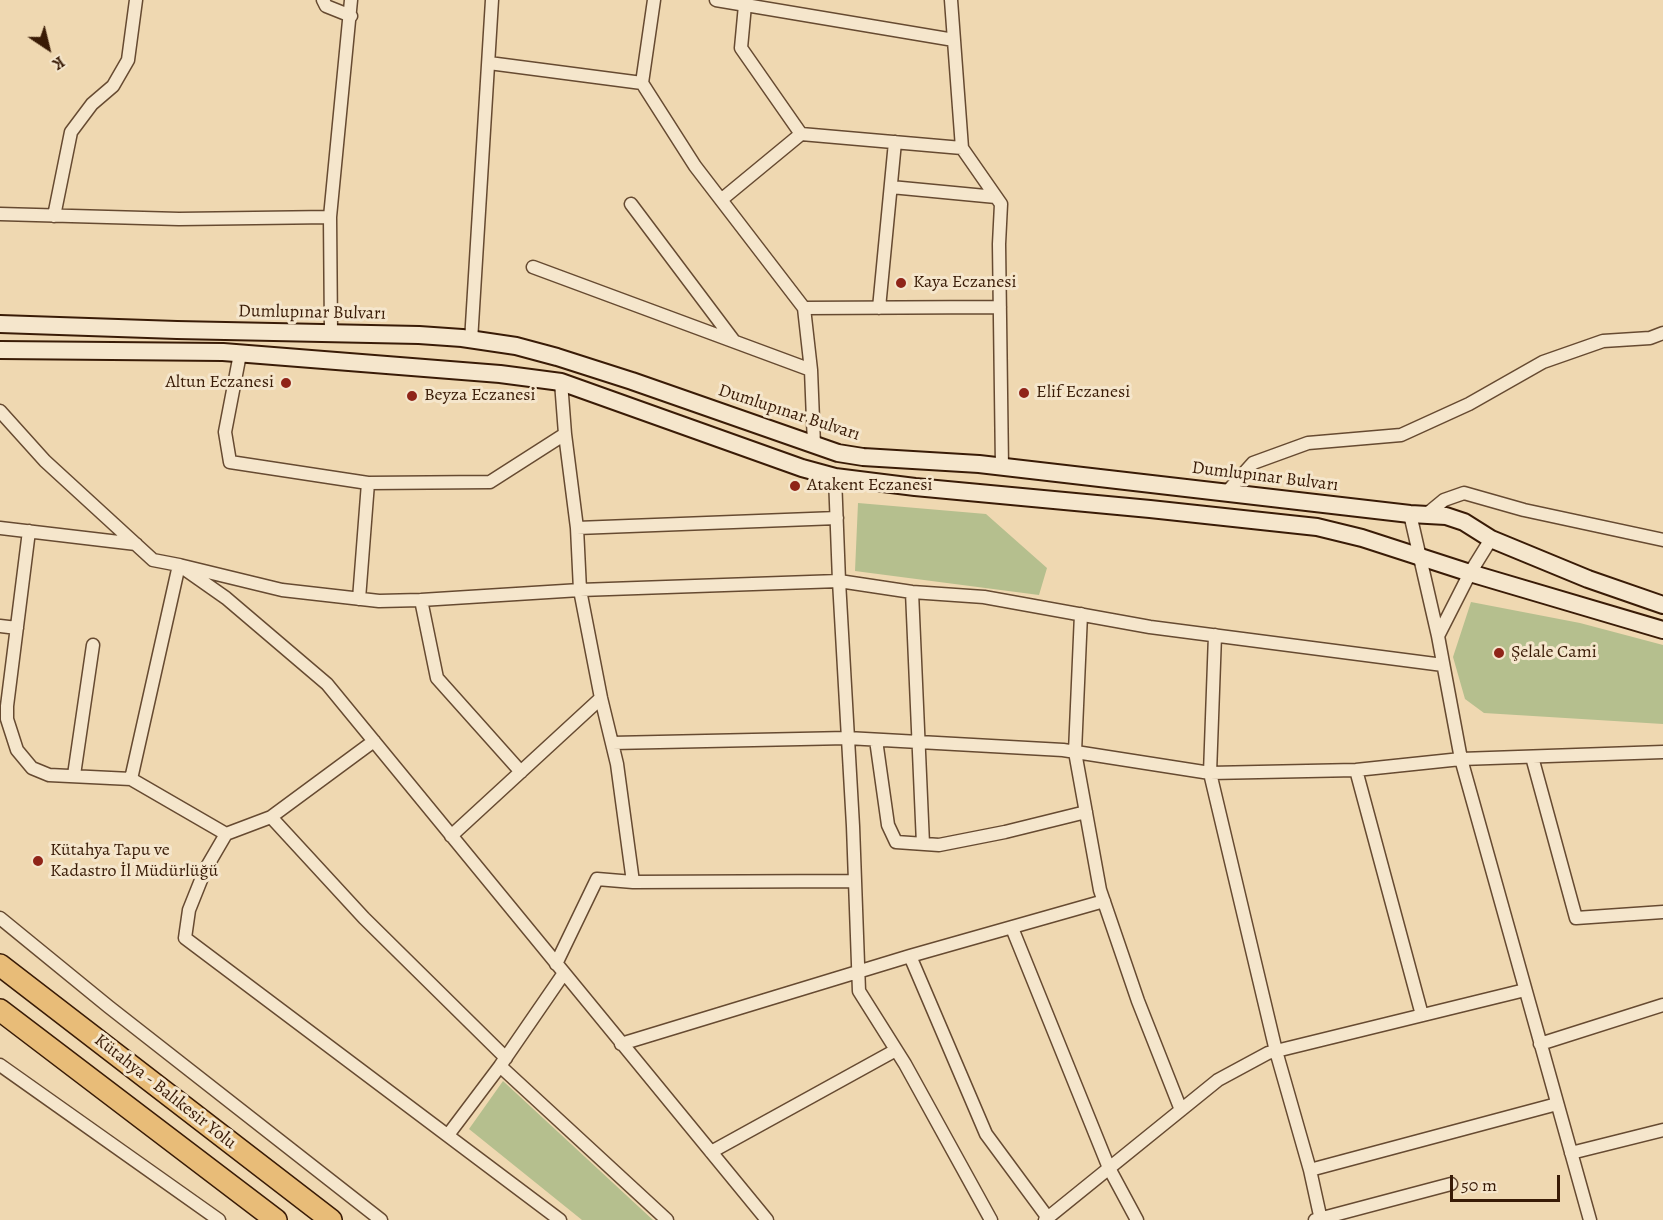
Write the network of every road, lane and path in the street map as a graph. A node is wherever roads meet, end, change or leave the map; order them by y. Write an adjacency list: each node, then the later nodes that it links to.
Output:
1 (136, 0): 21 (street)
2 (323, 0): 9 (street)
3 (351, 0): 9 (street)
4 (492, 0): 11 (street)
5 (654, 0): 12 (street)
6 (716, 0): 8 (street)
7 (951, 0): 10 (street)
8 (745, 5): 10 (street); 13 (street)
9 (351, 16): 22 (street)
10 (954, 40): 15 (street)
11 (489, 63): 12 (street); 30 (street)
12 (642, 84): 18 (street)
13 (801, 134): 14 (street); 18 (street)
14 (895, 142): 15 (street); 16 (street)
15 (962, 148): 17 (street)
16 (891, 187): 17 (street); 26 (street)
17 (996, 197): 24 (street)
18 (721, 200): 25 (street)
19 (631, 204): 31 (street)
20 (0, 214): 21 (street)
21 (54, 216): 22 (street)
22 (330, 217): 28 (street)
23 (533, 267): 31 (street)
24 (1000, 307): 26 (street); 39 (street)
25 (804, 308): 26 (street); 34 (street)
26 (879, 308)
27 (0, 324): 28 (main road, Dumlupınar Bulvarı)
28 (332, 333): 30 (main road, Dumlupınar Bulvarı)
29 (1663, 333): 42 (street)
30 (471, 341): 38 (main road, Dumlupınar Bulvarı)
31 (735, 342): 34 (street)
32 (0, 350): 33 (main road)
33 (240, 354): 35 (main road); 41 (street)
34 (811, 370): 38 (street)
35 (561, 382): 37 (street); 40 (main road)
36 (0, 411): 50 (street)
37 (565, 434): 41 (street); 46 (street)
38 (814, 446): 39 (main road, Dumlupınar Bulvarı)
39 (1002, 467): 42 (main road, Dumlupınar Bulvarı)
40 (836, 477): 44 (street); 51 (main road)
41 (368, 483): 57 (street)
42 (1227, 492): 43 (main road, Dumlupınar Bulvarı)
43 (1418, 514): 48 (main road, Dumlupınar Bulvarı); 49 (street); 51 (street)
44 (837, 518): 46 (street); 54 (street)
45 (0, 528): 47 (street)
46 (577, 528): 55 (street)
47 (29, 531): 50 (street); 62 (street)
48 (1491, 539): 53 (street); 59 (main road, Dumlupınar Bulvarı)
49 (1663, 540)
50 (136, 544): 52 (street)
51 (1420, 556): 53 (main road); 65 (street)
52 (179, 565): 57 (street); 72 (street); 83 (street)
53 (1470, 573): 63 (main road); 65 (street)
54 (839, 580): 55 (street); 56 (street); 70 (street)
55 (580, 590): 58 (street); 68 (street)
56 (912, 592): 60 (street); 73 (street)
57 (359, 599): 58 (street)
58 (422, 600): 80 (street)
59 (1663, 605)
60 (1081, 615): 64 (street); 75 (street)
61 (0, 626): 62 (street)
62 (17, 628): 69 (street)
63 (1663, 630)
64 (1215, 635): 67 (street); 81 (street)
65 (1438, 636): 67 (street)
66 (93, 645): 82 (street)
67 (1443, 665): 78 (street)
68 (601, 698): 74 (street); 80 (street)
69 (4, 706): 82 (street)
70 (847, 738): 71 (street); 74 (street); 90 (street)
71 (876, 740): 73 (street); 88 (street)
72 (374, 741): 85 (street); 87 (street)
73 (918, 742): 75 (street); 88 (street)
74 (612, 743): 89 (street)
75 (1075, 752): 81 (street); 84 (street)
76 (1663, 752): 77 (street)
77 (1532, 757): 78 (street); 92 (street)
78 (1461, 759): 79 (street); 99 (street)
79 (1356, 770): 81 (street); 102 (street)
80 (521, 772): 87 (street)
81 (1210, 773): 106 (street)
82 (74, 775): 83 (street)
83 (131, 779): 86 (street)
84 (1086, 812): 88 (street); 91 (street)
85 (271, 818): 86 (street); 107 (street)
86 (226, 834): 112 (street)
87 (451, 836): 97 (street)
88 (923, 844)
89 (633, 882): 90 (street); 97 (street)
90 (855, 882): 98 (street)
91 (1104, 901): 94 (street); 110 (street)
92 (1663, 912)
93 (0, 918): 123 (street)
94 (1012, 928): 95 (street); 115 (street)
95 (910, 956): 98 (street); 118 (street)
96 (0, 965): 122 (highway, Kütahya - Balıkesir Yolu)
97 (560, 968): 103 (street); 107 (street)
98 (858, 972): 103 (street); 105 (street)
99 (1525, 990): 102 (street); 104 (street)
100 (1663, 1005): 104 (street)
101 (0, 1010): 121 (highway, Kütahya - Balıkesir Yolu)
102 (1422, 1015): 106 (street)
103 (621, 1044): 113 (street)
104 (1540, 1044): 109 (street)
105 (896, 1050): 113 (street); 127 (street)
106 (1276, 1051): 110 (street); 116 (street)
107 (503, 1062): 112 (street); 125 (street)
108 (0, 1065): 120 (street)
109 (1557, 1104): 114 (street); 116 (street)
110 (1181, 1110): 115 (street)
111 (1663, 1130): 114 (street)
112 (447, 1135): 124 (street)
113 (711, 1152): 126 (street)
114 (1571, 1153): 129 (street)
115 (1108, 1168): 118 (street); 128 (street)
116 (1310, 1170): 119 (street)
117 (1451, 1184): 119 (street)
118 (1046, 1219)
119 (1319, 1219)
120 (219, 1220)
121 (276, 1220)
122 (331, 1220)
123 (381, 1220)
124 (560, 1220)
125 (667, 1220)
126 (767, 1220)
127 (991, 1220)
128 (1137, 1220)
129 (1590, 1220)

